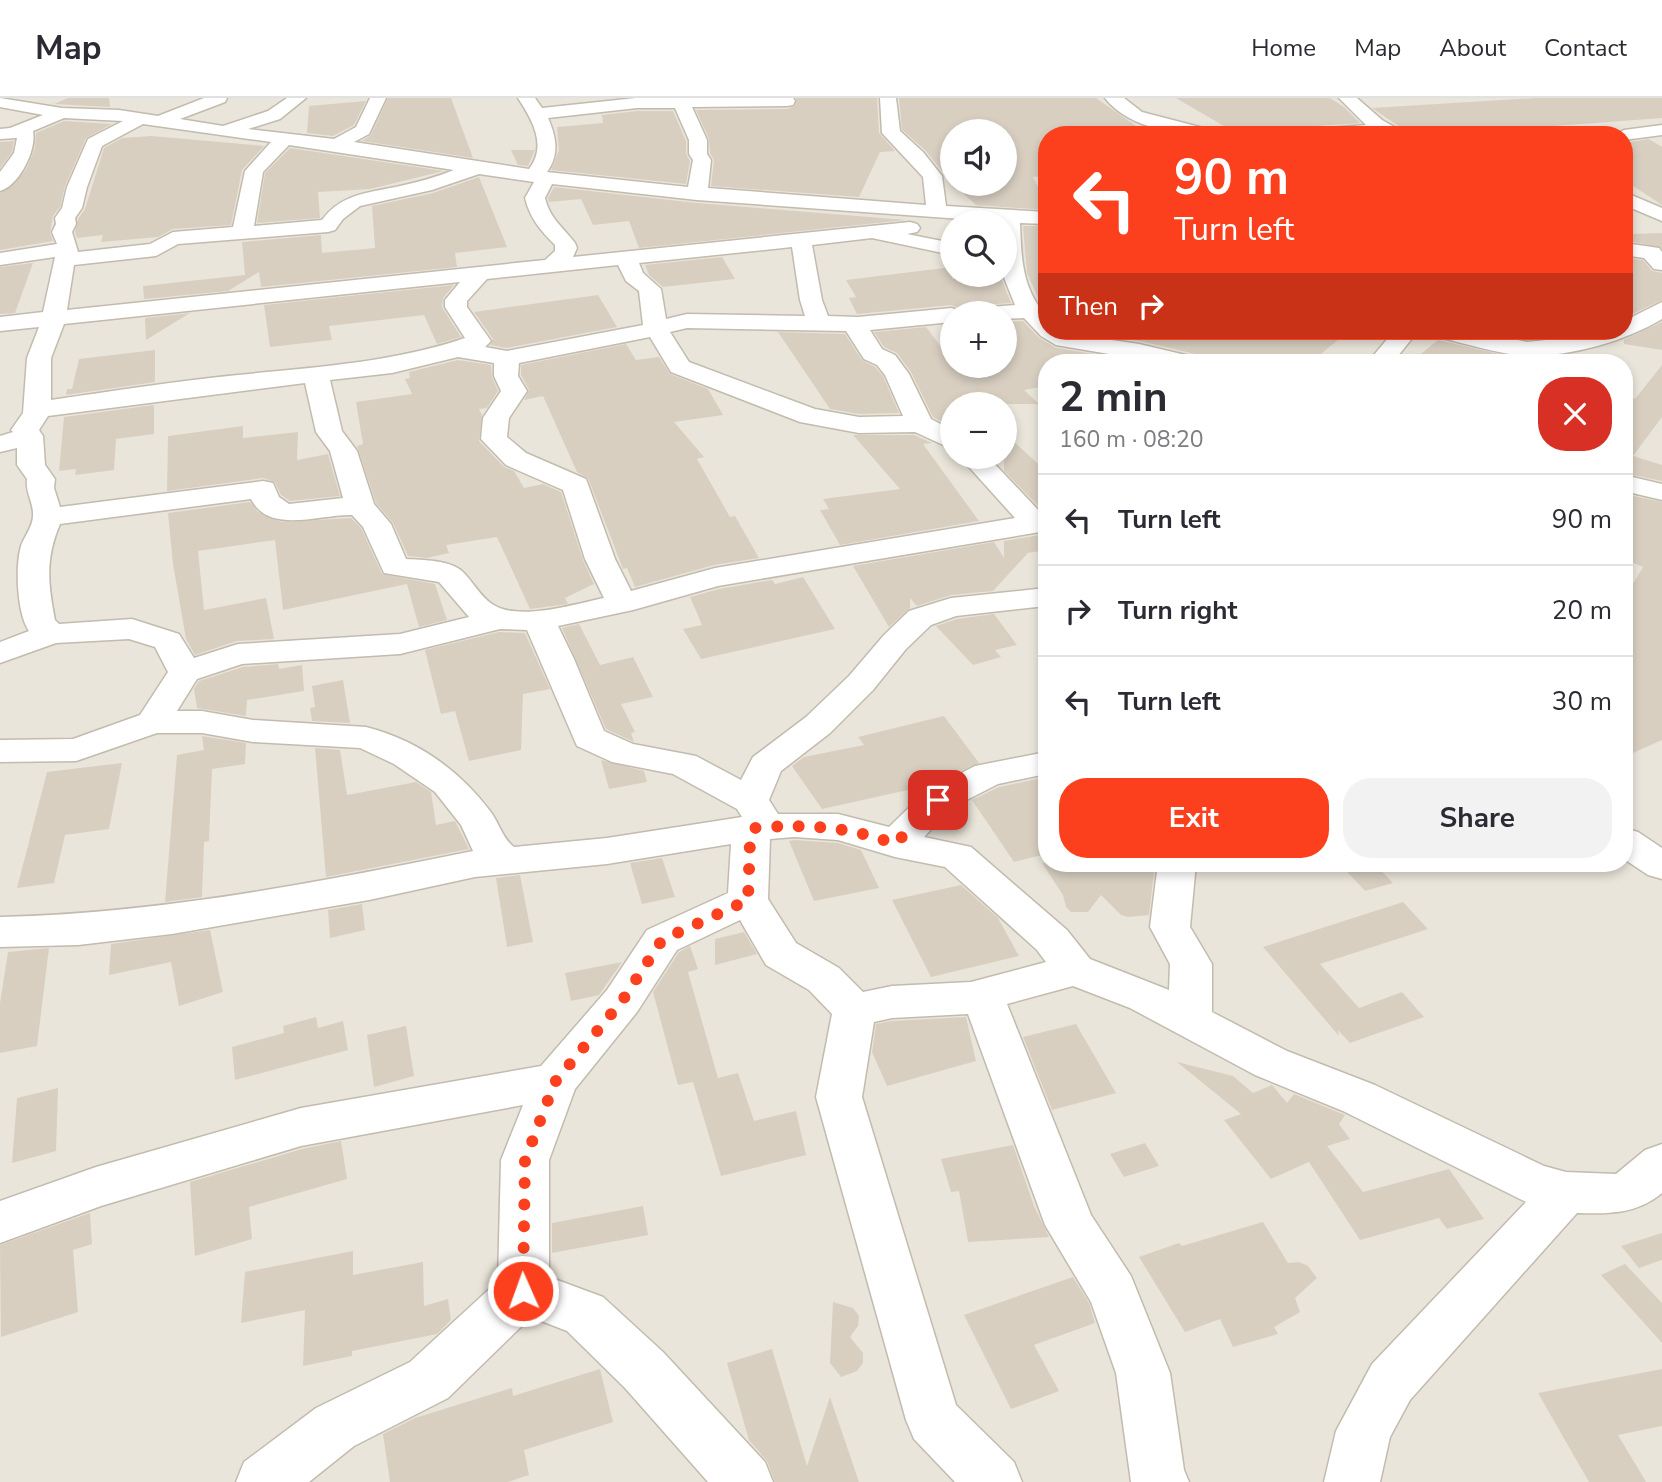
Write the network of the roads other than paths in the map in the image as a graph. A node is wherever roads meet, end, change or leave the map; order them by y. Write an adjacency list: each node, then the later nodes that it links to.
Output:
1 (134, 98): 13 (street)
2 (219, 98): 13 (street)
3 (298, 98): 18 (street)
4 (378, 98): 22 (street)
5 (888, 98): 27 (street)
6 (1113, 98): 14 (street)
7 (1347, 98): 15 (street)
8 (668, 100): 9 (street); 11 (street); 26 (street)
9 (787, 101)
10 (0, 102): 12 (street)
11 (531, 106): 24 (street)
12 (62, 113): 13 (street); 16 (street)
13 (150, 120): 18 (street); 37 (street)
14 (1174, 126)
15 (1380, 126)
16 (24, 129): 19 (street); 25 (street)
17 (1662, 130): 20 (street)
18 (220, 131): 21 (street)
19 (0, 134)
20 (1633, 134)
21 (284, 139): 22 (street); 33 (street)
22 (337, 145): 23 (street)
23 (476, 168): 24 (street); 33 (street)
24 (540, 177): 26 (street); 41 (street)
25 (0, 185)
26 (697, 194): 27 (street)
27 (937, 210): 28 (street)
28 (940, 210)
29 (1017, 216): 30 (street)
30 (1038, 218)
31 (940, 224): 34 (street)
32 (1634, 230): 38 (street)
33 (243, 232): 37 (street)
34 (866, 232): 35 (street); 36 (street)
35 (801, 239): 40 (street); 50 (street)
36 (940, 247)
37 (67, 255): 39 (street); 48 (street)
38 (1658, 257)
39 (0, 259)
40 (626, 259): 41 (street); 54 (street)
41 (549, 267): 42 (street)
42 (479, 275): 48 (street); 61 (street)
43 (1016, 287): 46 (street)
44 (1662, 309): 51 (street)
45 (1017, 311): 46 (street)
46 (1027, 311): 49 (street)
47 (940, 316): 53 (street)
48 (54, 320): 52 (street); 66 (street)
49 (1038, 321)
50 (819, 323): 53 (street); 54 (street)
51 (1633, 323)
52 (0, 324)
53 (858, 324): 67 (street)
54 (655, 327): 64 (street); 67 (street)
55 (1633, 329): 56 (street)
56 (1662, 334)
57 (1064, 340): 62 (street)
58 (1398, 340): 63 (street)
59 (1485, 340): 60 (street)
60 (1583, 340)
61 (456, 349): 64 (street); 65 (street)
62 (1152, 354)
63 (1387, 354)
64 (507, 358): 78 (street)
65 (316, 374): 66 (street); 73 (street)
66 (34, 423): 69 (street); 74 (street)
67 (920, 424): 68 (street)
68 (940, 435)
69 (0, 444)
70 (986, 469): 75 (street)
71 (1633, 485): 72 (street)
72 (1662, 492)
73 (360, 507): 74 (street); 79 (street)
74 (48, 517): 81 (street)
75 (1038, 519)
76 (1038, 523): 78 (street)
77 (1038, 598): 87 (street)
78 (622, 603): 80 (street)
79 (500, 619): 80 (street); 83 (street)
80 (539, 621): 87 (street)
81 (52, 634): 82 (street); 83 (street)
82 (0, 653)
83 (185, 672): 84 (street)
84 (153, 722): 85 (street); 90 (street)
85 (0, 751)
86 (1038, 765): 88 (street)
87 (758, 819): 88 (street); 90 (street); 93 (street)
88 (895, 844): 95 (street)
89 (1633, 847): 91 (street)
90 (507, 861): 94 (street)
91 (1662, 866)
92 (1176, 872): 98 (street)
93 (748, 900): 97 (street); 99 (street)
94 (0, 932)
95 (1075, 970): 96 (street); 98 (street)
96 (982, 995): 97 (street); 107 (street)
97 (854, 1010): 106 (street)
98 (1190, 1021): 101 (street)
99 (555, 1082): 102 (street); 103 (street)
100 (1662, 1164): 101 (street)
101 (1566, 1192): 108 (street)
102 (0, 1222)
103 (523, 1291): 104 (street); 105 (street)
104 (264, 1482)
105 (745, 1482)
106 (994, 1482)
107 (1161, 1482)
108 (1352, 1482)

